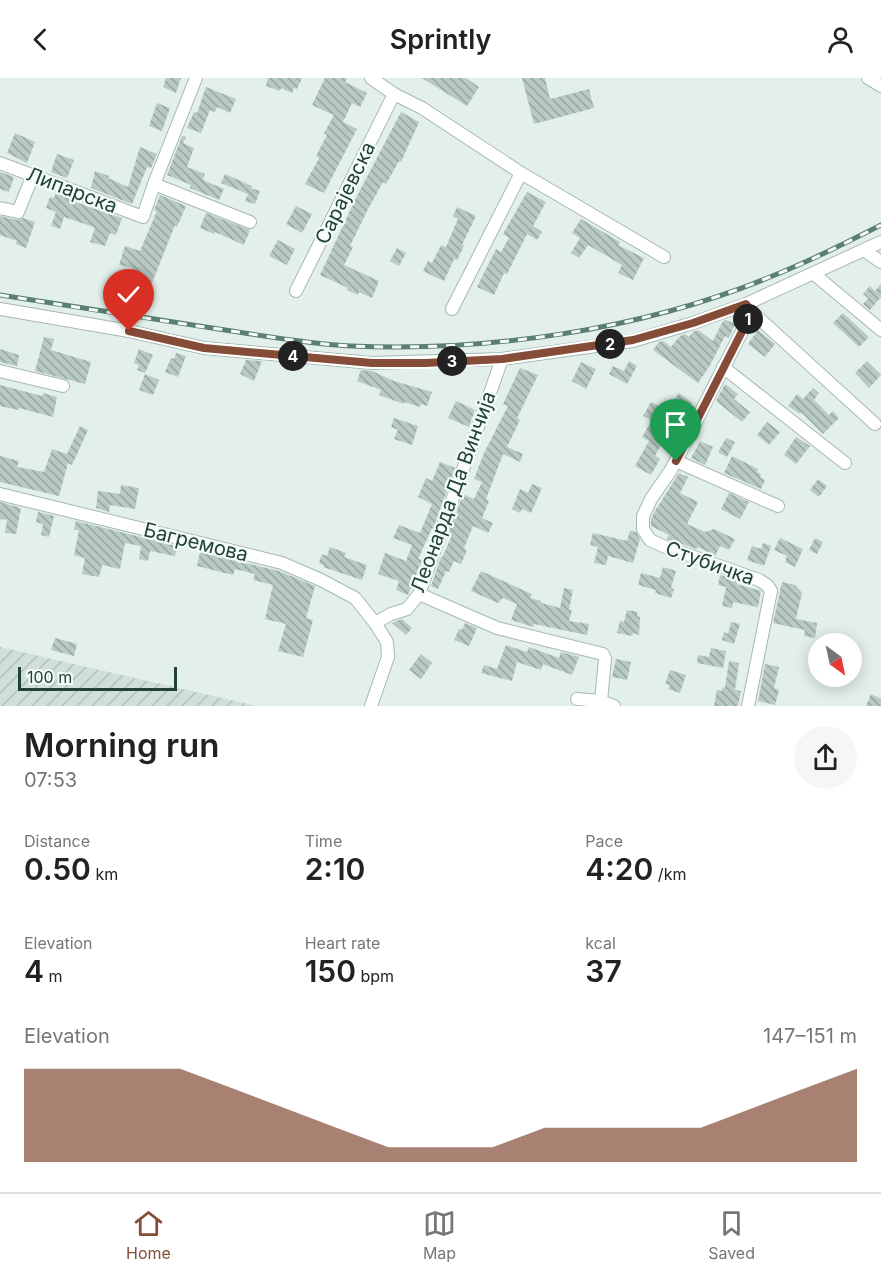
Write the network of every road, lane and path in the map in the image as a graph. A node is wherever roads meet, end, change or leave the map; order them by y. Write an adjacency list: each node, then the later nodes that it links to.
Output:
1 (196, 78): 9 (street)
2 (371, 78): 5 (street)
3 (868, 78): 4 (street)
4 (881, 86)
5 (391, 87): 7 (street); 17 (street, Сарајевска)
6 (0, 163): 8 (street, Липарска)
7 (522, 173): 14 (street); 20 (street)
8 (33, 175): 9 (street, Липарска); 10 (street)
9 (154, 184): 11 (street)
10 (0, 208)
11 (250, 222)
12 (881, 242): 13 (street)
13 (864, 250): 15 (street); 16 (street)
14 (664, 257)
15 (881, 262)
16 (814, 274): 18 (street); 21 (street)
17 (296, 291)
18 (749, 308): 22 (street); 23 (street, Стубичка); 26 (street)
19 (0, 309): 22 (street)
20 (452, 309)
21 (881, 330)
22 (502, 359): 31 (street, Леонарда Да Винчија)
23 (723, 367): 27 (street, Стубичка); 28 (street)
24 (0, 371): 25 (street)
25 (63, 386)
26 (875, 424)
27 (676, 461): 30 (street); 37 (street, Стубичка)
28 (845, 463)
29 (0, 494): 32 (street, Багремова)
30 (778, 506)
31 (419, 594): 32 (street, Леонарда Да Винчија); 34 (street)
32 (375, 623): 35 (street)
33 (577, 699): 34 (street)
34 (601, 701): 36 (street)
35 (371, 706)
36 (614, 706)
37 (748, 706)

